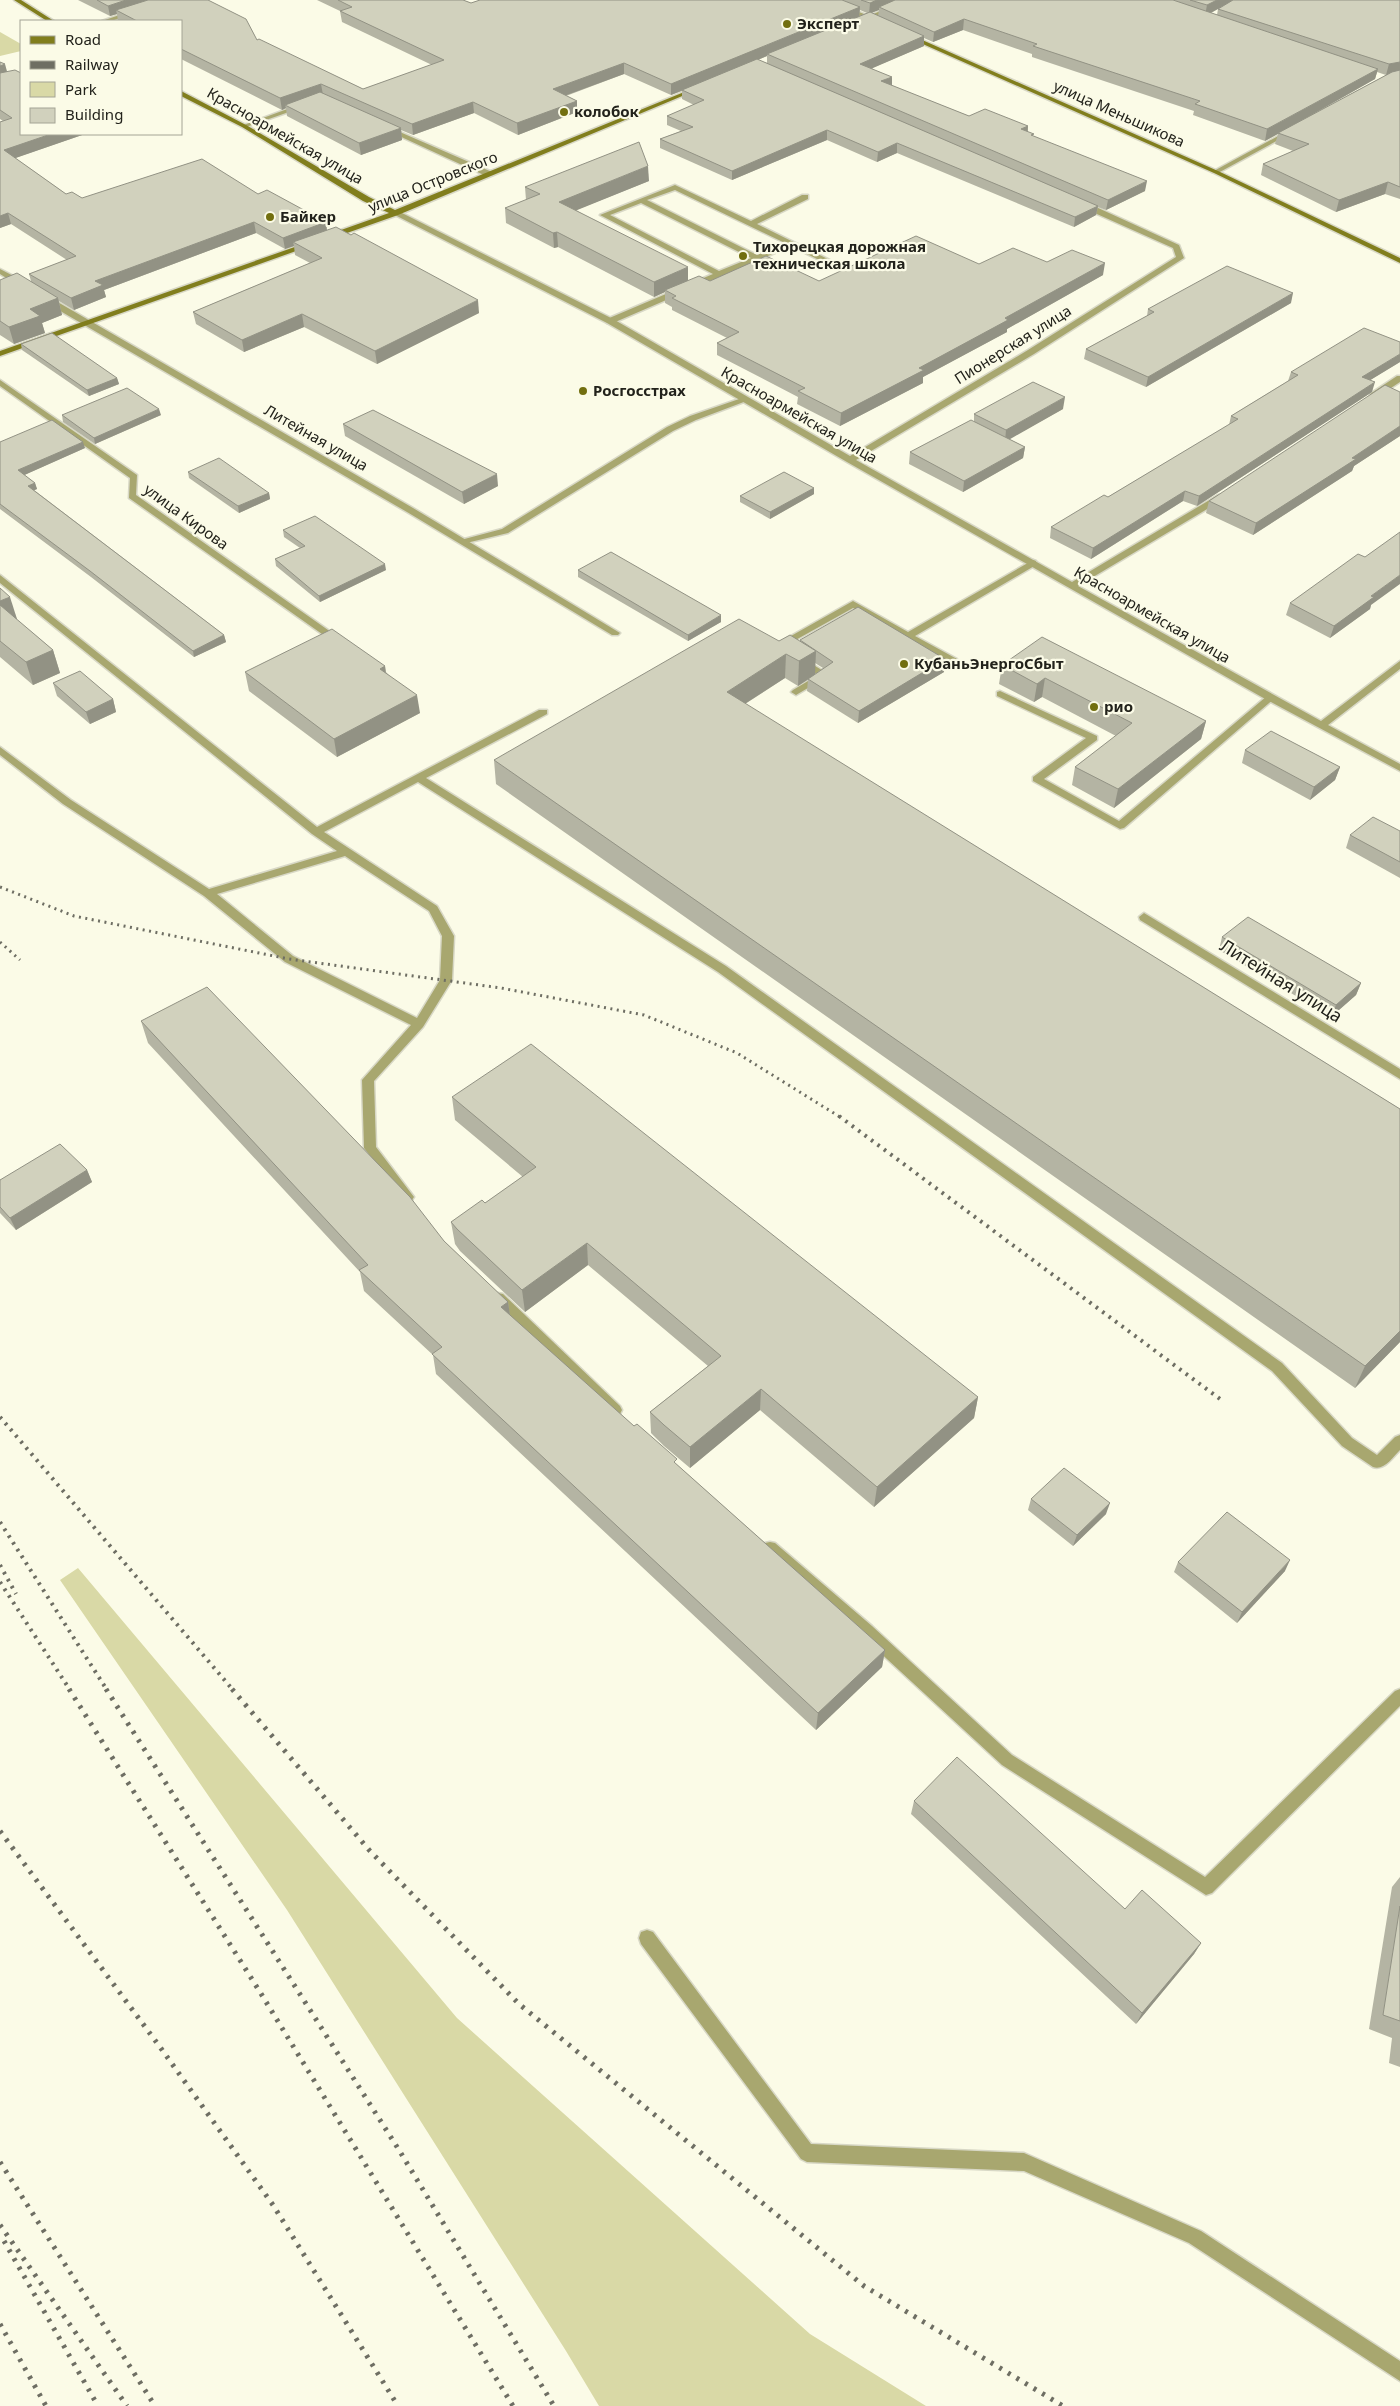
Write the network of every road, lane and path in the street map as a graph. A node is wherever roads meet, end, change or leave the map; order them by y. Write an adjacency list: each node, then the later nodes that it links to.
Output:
1 (17, 0): 6 (street)
2 (824, 0): 5 (street)
3 (910, 0): 5 (street)
4 (140, 11): 7 (street)
5 (870, 18): 8 (street); 9 (street)
6 (48, 20)
7 (108, 20)
8 (861, 22)
9 (879, 22)
10 (906, 35): 17 (street, улица Меньшикова)
11 (700, 87): 18 (street, улица Островского)
12 (182, 94): 15 (street, Красноармейская улица)
13 (312, 102): 15 (street)
14 (1301, 125): 17 (street)
15 (244, 126): 22 (street, Красноармейская улица)
16 (383, 126): 18 (street)
17 (1216, 172): 28 (street, улица Меньшикова)
18 (489, 174): 22 (street, улица Островского)
19 (805, 197): 23 (street)
20 (1070, 199): 39 (street, Пионерская улица)
21 (641, 200): 23 (street); 27 (street); 31 (street)
22 (395, 213): 24 (street, улица Островского); 32 (street, Красноармейская улица)
23 (750, 224): 26 (street)
24 (322, 240)
25 (314, 243): 33 (street)
26 (791, 243): 27 (street); 29 (street)
27 (757, 258): 31 (street)
28 (1400, 261)
29 (836, 265)
30 (0, 271): 33 (street, Литейная улица)
31 (720, 274): 32 (street)
32 (610, 321): 38 (street, Красноармейская улица)
33 (87, 324): 34 (street); 41 (street, Литейная улица)
34 (0, 354)
35 (1400, 378): 37 (street)
36 (0, 382): 45 (street, улица Кирова)
37 (1368, 399)
38 (745, 400): 39 (street, Красноармейская улица); 41 (street)
39 (850, 460): 42 (street, Красноармейская улица)
40 (1225, 494): 44 (street)
41 (462, 541): 46 (street, Литейная улица)
42 (1032, 563): 44 (street, Красноармейская улица); 47 (street)
43 (0, 578): 58 (street)
44 (1073, 585): 52 (street, Красноармейская улица)
45 (325, 632)
46 (615, 633)
47 (908, 636): 48 (street); 50 (street)
48 (954, 661)
49 (1400, 664): 54 (street)
50 (796, 692)
51 (1000, 694): 52 (street)
52 (1270, 698): 54 (street, Красноармейская улица)
53 (543, 712): 57 (street)
54 (1321, 726): 56 (street, Красноармейская улица)
55 (0, 750): 60 (street)
56 (1400, 768)
57 (418, 778): 58 (street); 67 (street)
58 (316, 832): 59 (street)
59 (346, 852): 60 (street); 62 (street)
60 (208, 893): 62 (street)
61 (1144, 917): 63 (street, Литейная улица)
62 (419, 1024): 64 (street)
63 (1400, 1075)
64 (418, 1210)
65 (490, 1290): 66 (street)
66 (623, 1418)
67 (1400, 1441)
68 (762, 1541): 69 (street)
69 (1400, 1696)
70 (647, 1938): 71 (street)
71 (1400, 2372)

